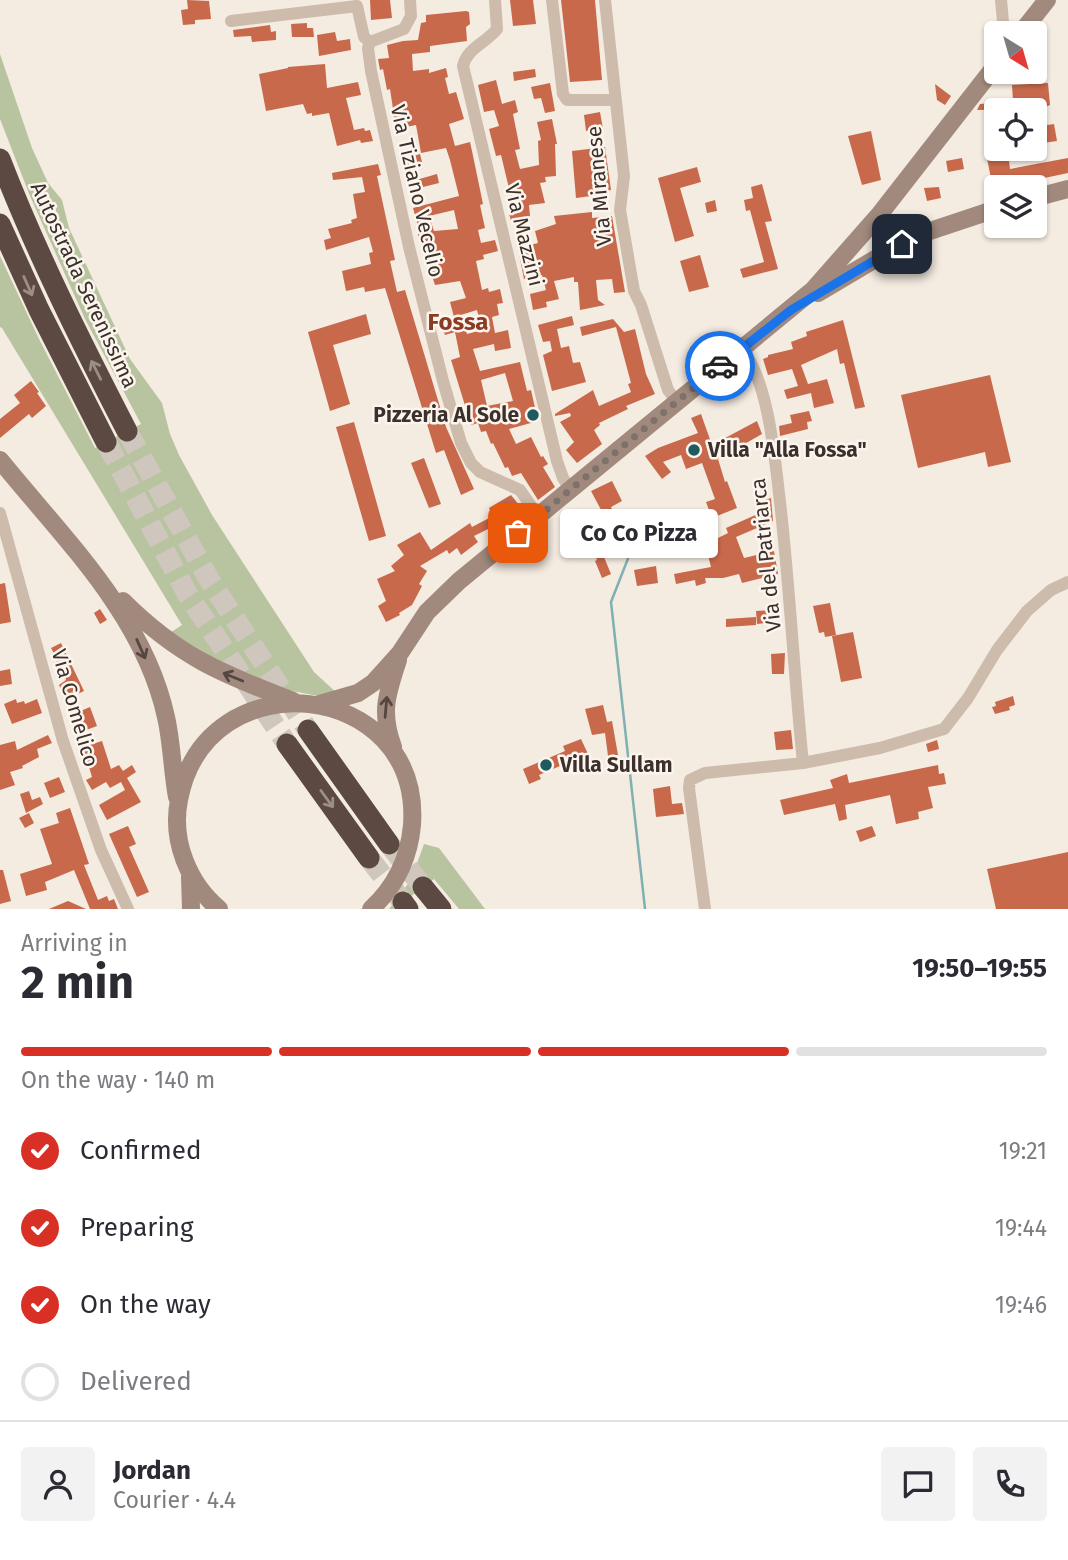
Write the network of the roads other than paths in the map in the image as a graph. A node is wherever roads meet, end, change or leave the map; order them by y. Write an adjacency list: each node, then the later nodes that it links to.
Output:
1 (410, 0): 10 (street)
2 (495, 0): 28 (street, Via Mazzini)
3 (552, 0): 12 (street)
4 (605, 0): 12 (street, Via Miranese)
5 (1001, 0): 8 (street)
6 (1047, 0): 9 (main road)
7 (231, 21): 10 (street, Via Tiziano Vecelio)
8 (1003, 21)
9 (1030, 21)
10 (370, 42): 30 (street, Via Tiziano Vecelio)
11 (984, 80): 18 (main road)
12 (615, 100): 24 (street, Via Miranese)
13 (0, 159): 25 (highway, Autostrada Serenissima, one-way to 13)
14 (1068, 189): 15 (main road)
15 (1047, 195)
16 (984, 213): 19 (main road)
17 (0, 224): 26 (highway, one-way to 26)
18 (868, 228): 20 (main road); 21 (main road)
19 (927, 232): 20 (main road); 22 (main road)
20 (886, 246): 21 (main road)
21 (845, 255): 22 (main road)
22 (791, 310): 23 (main road)
23 (742, 349): 24 (main road); 39 (street, Via del Patriarca)
24 (677, 402): 28 (main road)
25 (127, 431)
26 (106, 442)
27 (2, 467): 31 (main road)
28 (570, 489): 30 (main road)
29 (0, 513): 45 (street, Via Comelico)
30 (538, 516): 33 (main road)
31 (91, 571): 34 (main road, one-way to 31); 40 (main road, one-way to 40)
32 (1068, 582): 39 (street)
33 (400, 653): 35 (main road); 38 (main road, one-way to 33)
34 (296, 702): 35 (main road); 40 (main road)
35 (320, 705): 38 (main road)
36 (308, 730): 41 (highway)
37 (287, 744): 42 (highway, one-way to 42)
38 (397, 761): 48 (main road)
39 (803, 763): 50 (street)
40 (178, 803): 43 (main road)
41 (389, 844)
42 (369, 858)
43 (189, 870): 46 (main road); 47 (main road)
44 (423, 887): 49 (highway)
45 (128, 909)
46 (191, 909)
47 (219, 909)
48 (371, 909)
49 (441, 909)
50 (705, 909)

